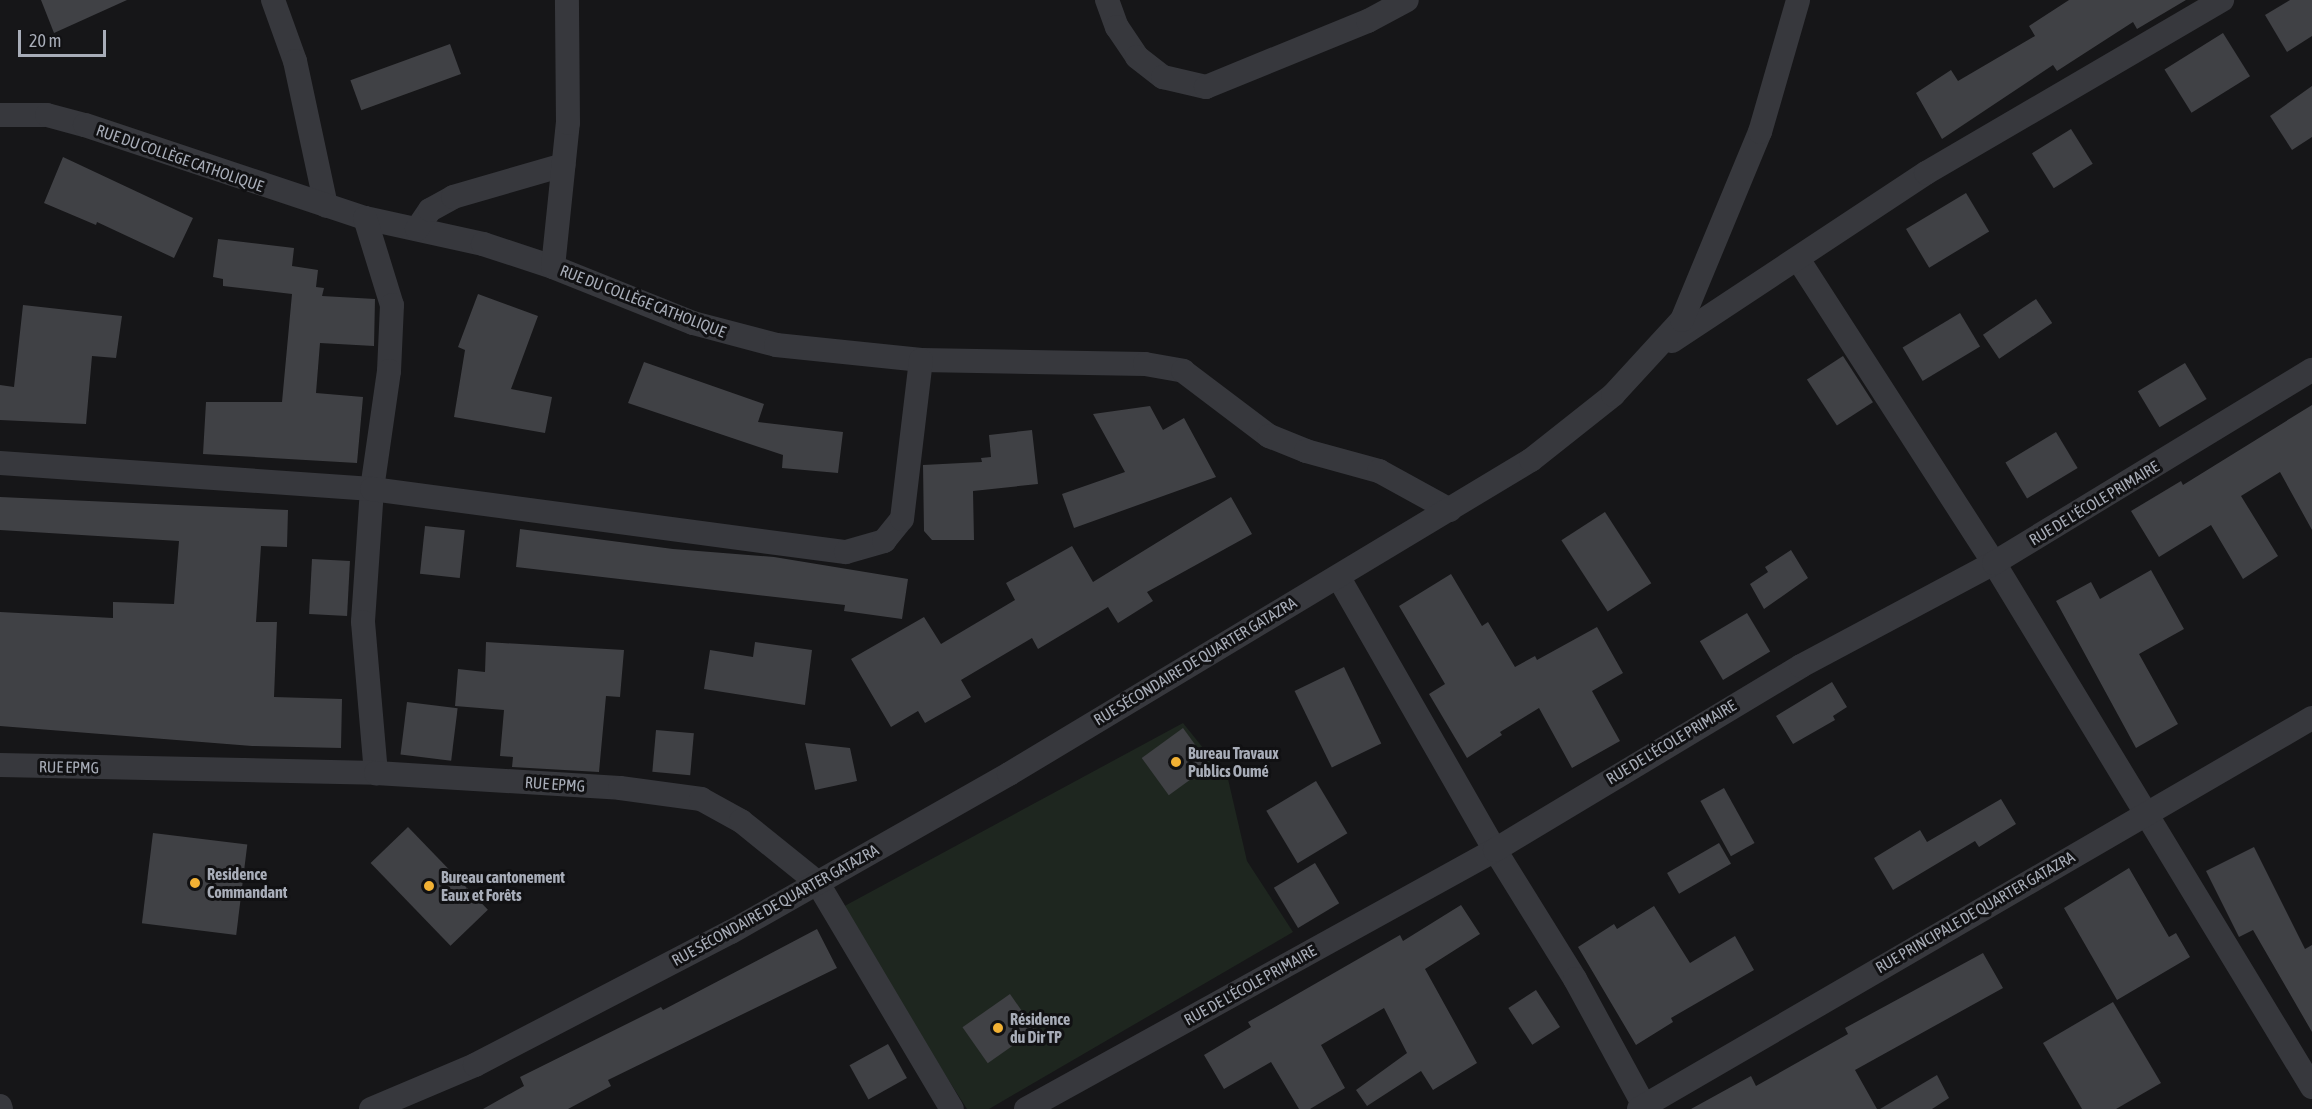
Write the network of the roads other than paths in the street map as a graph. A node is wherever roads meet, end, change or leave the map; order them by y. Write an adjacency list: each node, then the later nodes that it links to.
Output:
1 (273, 0): 9 (street)
2 (567, 0): 8 (street)
3 (1107, 0): 4 (street)
4 (1407, 0)
5 (2222, 0): 12 (street)
6 (1793, 4): 14 (street, RUE SÉCONDAIRE DE QUARTER GATAZRA)
7 (0, 115): 9 (street, RUE DU COLLÈGE CATHOLIQUE)
8 (564, 165): 11 (street); 13 (street)
9 (326, 206): 10 (street, RUE DU COLLÈGE CATHOLIQUE)
10 (365, 218): 11 (street, RUE DU COLLÈGE CATHOLIQUE); 18 (street)
11 (417, 229): 13 (street, RUE DU COLLÈGE CATHOLIQUE)
12 (1798, 259): 14 (street); 20 (street)
13 (553, 267): 15 (street, RUE DU COLLÈGE CATHOLIQUE)
14 (1650, 356): 19 (street, RUE SÉCONDAIRE DE QUARTER GATAZRA)
15 (921, 360): 18 (street); 19 (street, RUE DU COLLÈGE CATHOLIQUE)
16 (2312, 370): 20 (street, RUE DE L'ÉCOLE PRIMAIRE)
17 (0, 463): 18 (street)
18 (372, 489): 24 (street)
19 (1449, 510): 21 (street, RUE SÉCONDAIRE DE QUARTER GATAZRA)
20 (1994, 563): 25 (street); 26 (street, RUE DE L'ÉCOLE PRIMAIRE)
21 (1339, 579): 26 (street); 27 (street, RUE SÉCONDAIRE DE QUARTER GATAZRA)
22 (2312, 718): 25 (street, RUE PRINCIPALE DE QUARTER GATAZRA)
23 (0, 765): 24 (street, RUE EPMG)
24 (376, 773): 27 (street, RUE EPMG)
25 (2147, 811): 28 (street); 29 (street, RUE PRINCIPALE DE QUARTER GATAZRA)
26 (1495, 850): 29 (street); 32 (street, RUE DE L'ÉCOLE PRIMAIRE)
27 (817, 882): 30 (street, RUE SÉCONDAIRE DE QUARTER GATAZRA); 31 (street, RUE EPMG)
28 (2312, 1087)
29 (1643, 1108)
30 (371, 1109)
31 (952, 1109)
32 (1026, 1109)

